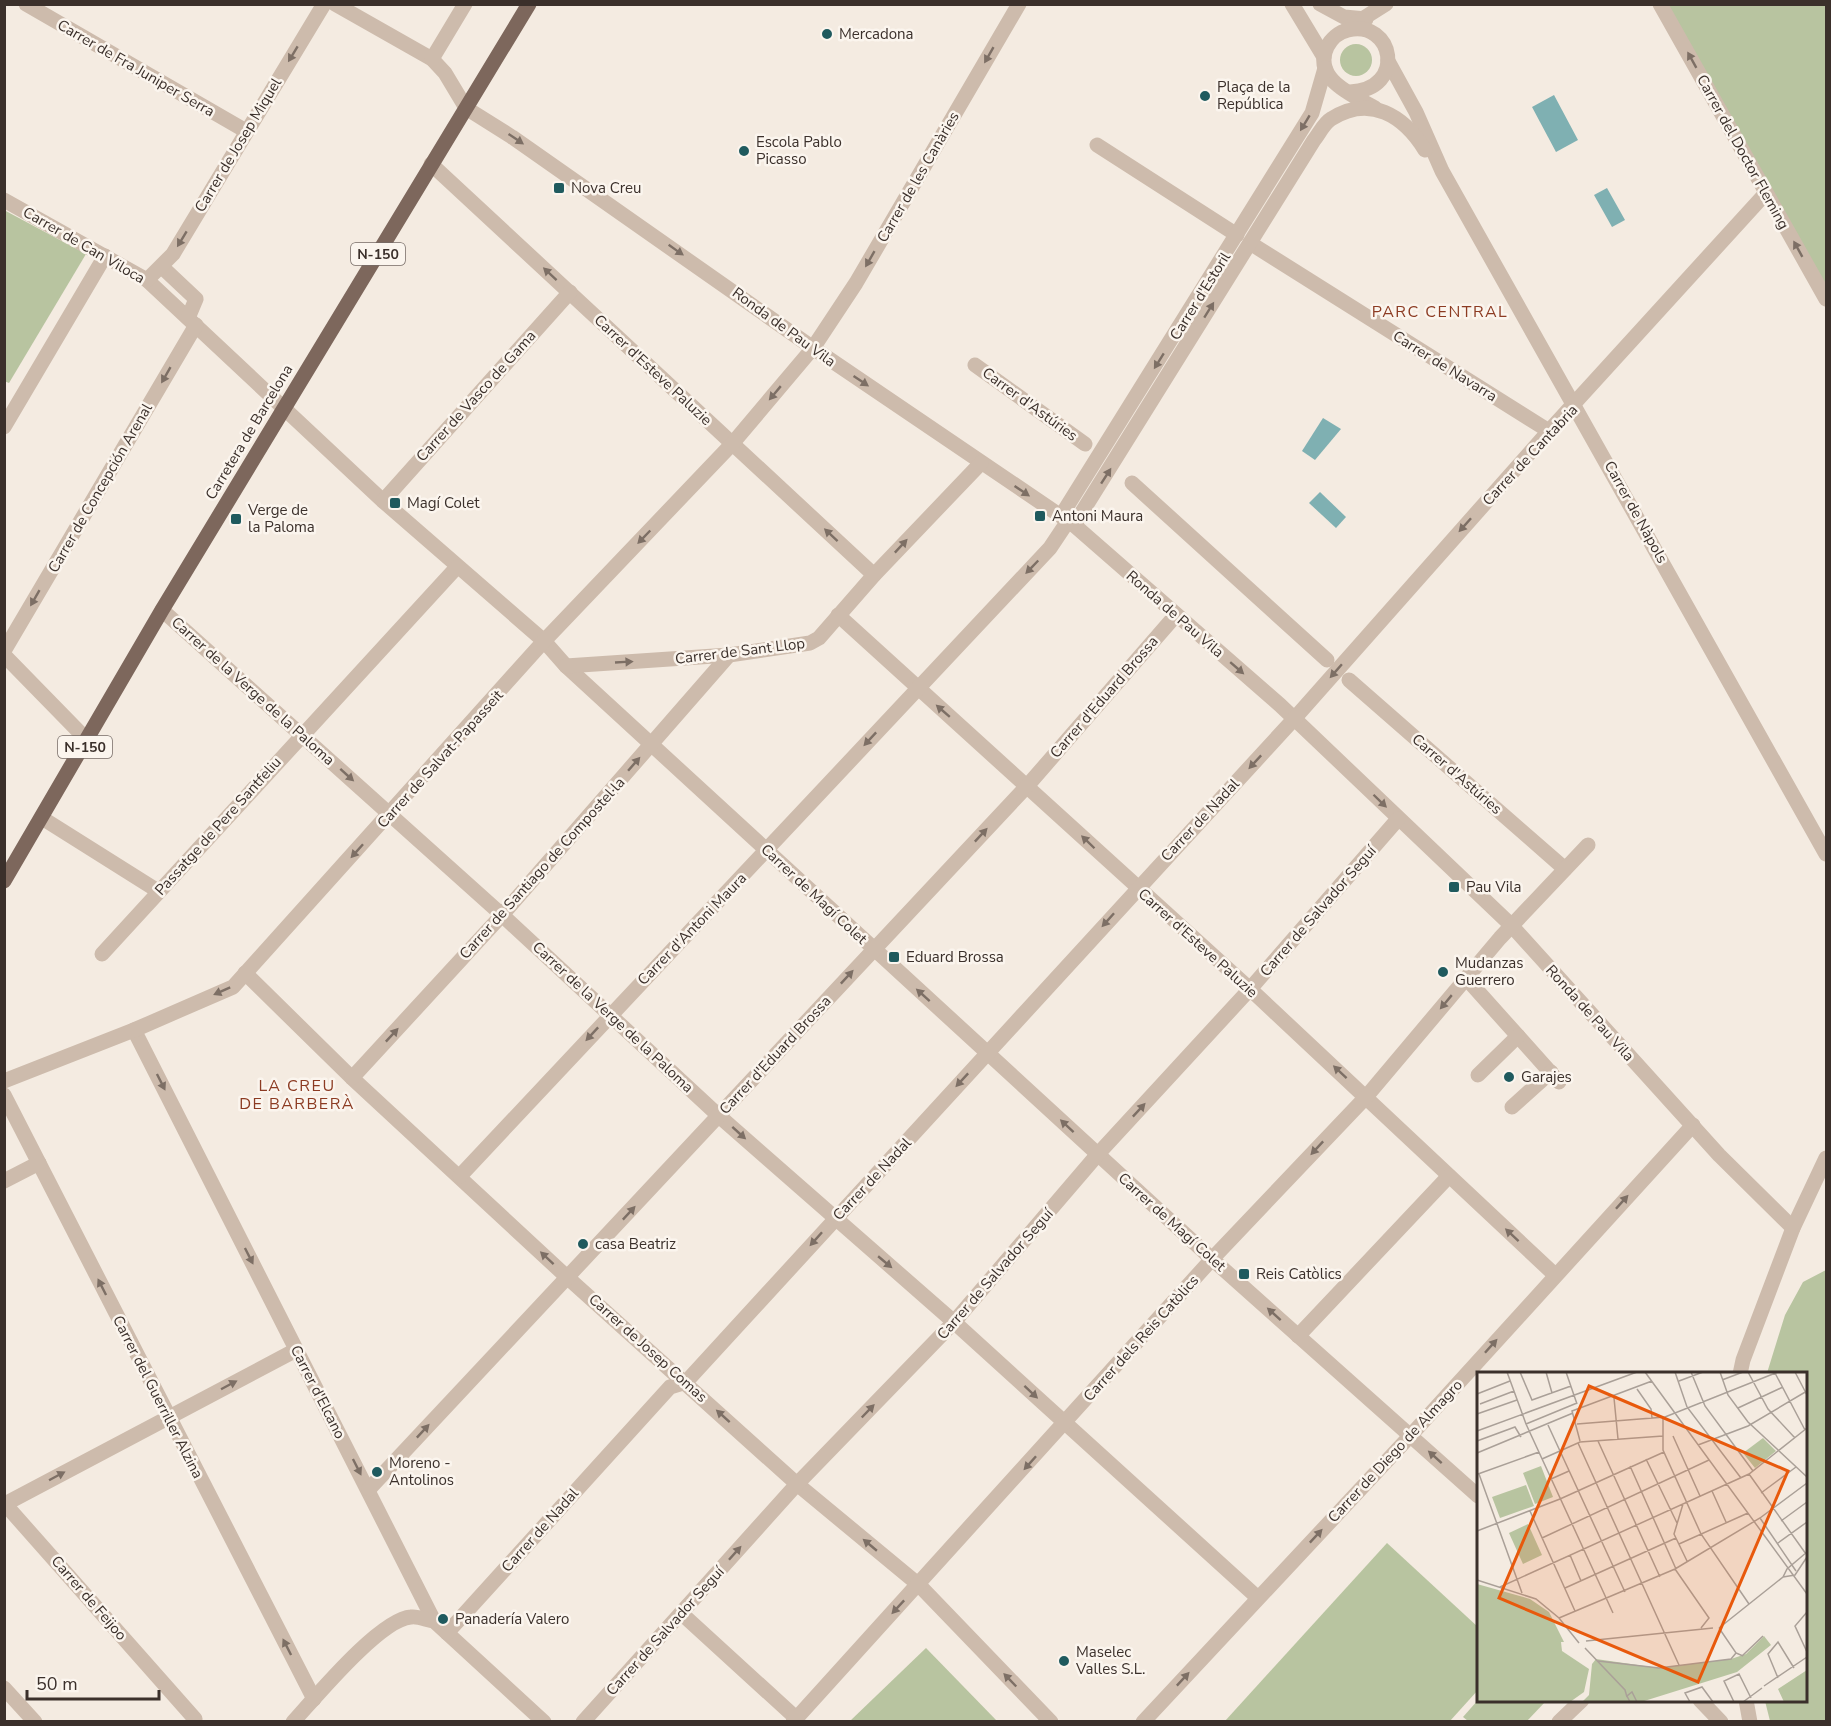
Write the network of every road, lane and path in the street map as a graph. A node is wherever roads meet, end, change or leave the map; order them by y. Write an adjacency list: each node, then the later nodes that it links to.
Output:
1 (27, 4): 18 (street, Carrer de Fra Juniper Serra)
2 (324, 4): 18 (street, Carrer de Josep Miquel, one-way to 18)
3 (335, 4): 13 (street)
4 (465, 4): 13 (street)
5 (529, 4): 17 (main road, Carretera de Barcelona / N-150)
6 (1019, 4): 31 (street, Carrer de les Canàries, one-way to 31)
7 (1292, 4): 15 (street)
8 (1320, 4): 11 (street)
9 (1386, 4): 11 (street)
10 (1660, 4): 22 (street, Carrer del Doctor Fleming, one-way to 10)
11 (1366, 19): 12 (street)
12 (1344, 30): 14 (street); 15 (street)
13 (432, 59): 17 (street)
14 (1389, 61): 16 (street); 21 (street, Carrer de Nàpols)
15 (1325, 63): 16 (street); 24 (street, Carrer d'Estoril, one-way to 24)
16 (1362, 99): 21 (street, Carrer de Nàpols); 24 (street, Carrer d'Estoril)
17 (466, 108): 20 (main road, Carretera de Barcelona / N-150); 31 (street, Ronda de Pau Vila, one-way to 31)
18 (246, 130): 26 (street, Carrer de Josep Miquel, one-way to 26)
19 (1097, 145): 24 (street, Carrer de Navarra)
20 (431, 164): 28 (street, Carrer d'Esteve Paluzie, one-way to 20); 34 (main road, Carretera de Barcelona / N-150)
21 (1442, 171): 33 (street, Carrer de Nàpols)
22 (1766, 193): 29 (street, Carrer del Doctor Fleming, one-way to 22); 33 (street, Carrer de Cantabria)
23 (4, 200): 25 (street, Carrer de Can Viloca)
24 (1243, 239): 36 (street, Carrer de Navarra); 42 (street, Carrer d'Estoril)
25 (105, 256): 27 (street, Carrer de Can Viloca); 35 (street)
26 (162, 267): 27 (street, Carrer de Josep Miquel); 30 (street, Carrer de Can Viloca)
27 (147, 280): 30 (street, Carrer de Can Viloca)
28 (570, 292): 37 (street, Carrer d'Esteve Paluzie); 41 (street, Carrer de Vasco de Gama)
29 (1827, 299)
30 (192, 321): 34 (street, Carrer de Can Viloca); 49 (street, Carrer de Concepción Arenal, one-way to 49)
31 (813, 348): 37 (street, Carrer de Salvat-Papasseit, one-way to 37); 39 (street, Ronda de Pau Vila, one-way to 39)
32 (975, 365): 38 (street, Carrer d'Astúries)
33 (1576, 405): 36 (street, Carrer de Cantabria); 65 (street, Carrer de Nàpols)
34 (284, 410): 41 (street, Carrer de Magí Colet); 45 (main road, Carretera de Barcelona / N-150)
35 (4, 427)
36 (1549, 431): 55 (street, Carrer de Cantabria, one-way to 55)
37 (732, 444): 44 (street, Carrer d'Esteve Paluzie, one-way to 37); 48 (street, Carrer de Salvat-Papasseit, one-way to 48)
38 (1085, 444)
39 (981, 463): 42 (street, Ronda de Pau Vila, one-way to 42); 44 (street, Carrer de Sant Llop, one-way to 39)
40 (1132, 483): 51 (street)
41 (384, 501): 43 (street, Carrer de Magí Colet)
42 (1068, 521): 47 (street, Ronda de Pau Vila); 54 (street, Carrer d'Antoni Maura, one-way to 54)
43 (457, 567): 48 (street, Carrer de Magí Colet); 56 (street, Passatge de Pere Santfeliu)
44 (874, 575): 46 (street, Carrer de Sant Llop)
45 (162, 610): 56 (street, Carrer de la Verge de la Paloma); 57 (main road, Carretera de Barcelona / N-150)
46 (838, 615): 50 (street, Carrer de Sant Llop); 54 (street, Carrer d'Esteve Paluzie)
47 (1176, 615): 55 (street, Ronda de Pau Vila, one-way to 55); 59 (street, Carrer d'Eduard Brossa)
48 (544, 641): 52 (street, Carrer de Magí Colet); 60 (street, Carrer de Salvat-Papasseit)
49 (4, 653): 57 (street)
50 (729, 655): 52 (street, Carrer de Sant Llop, one-way to 50); 58 (street, Carrer de Santiago de Compostel·la)
51 (1327, 660)
52 (566, 666): 58 (street, Carrer de Magí Colet)
53 (1349, 680): 66 (street, Carrer d'Astúries)
54 (917, 688): 59 (street, Carrer d'Esteve Paluzie, one-way to 54); 64 (street, Carrer d'Antoni Maura, one-way to 64)
55 (1294, 719): 62 (street, Ronda de Pau Vila, one-way to 62); 68 (street, Carrer de Nadal, one-way to 68)
56 (302, 734): 60 (street, Carrer de la Verge de la Paloma, one-way to 60); 69 (street, Passatge de Pere Santfeliu)
57 (88, 741): 61 (main road, Carretera de Barcelona / N-150)
58 (652, 745): 64 (street, Carrer de Magí Colet); 70 (street, Carrer de Santiago de Compostel·la, one-way to 58)
59 (1028, 785): 68 (street, Carrer d'Esteve Paluzie, one-way to 59); 72 (street, Carrer d'Eduard Brossa, one-way to 59)
60 (391, 814): 70 (street, Carrer de la Verge de la Paloma); 74 (street, Carrer de Salvat-Papasseit, one-way to 74)
61 (42, 818): 67 (main road, Carretera de Barcelona / N-150); 69 (street)
62 (1398, 819): 71 (street, Ronda de Pau Vila); 76 (street, Carrer de Salvador Seguí)
63 (1588, 845): 66 (street, Carrer dels Reis Catòlics)
64 (767, 850): 72 (street, Carrer de Magí Colet); 77 (street, Carrer d'Antoni Maura)
65 (1827, 855)
66 (1565, 869): 71 (street, Carrer dels Reis Catòlics)
67 (4, 881)
68 (1137, 888): 76 (street, Carrer d'Esteve Paluzie); 80 (street, Carrer de Nadal, one-way to 80)
69 (158, 891): 73 (street, Passatge de Pere Santfeliu)
70 (502, 915): 77 (street, Carrer de la Verge de la Paloma); 82 (street, Carrer de Santiago de Compostel·la, one-way to 70)
71 (1511, 926): 75 (street, Carrer dels Reis Catòlics); 88 (street, Ronda de Pau Vila)
72 (873, 950): 80 (street, Carrer de Magí Colet, one-way to 72); 87 (street, Carrer d'Eduard Brossa, one-way to 72)
73 (102, 954)
74 (245, 973): 78 (street, Carrer de Salvat-Papasseit, one-way to 78); 82 (street, Carrer de Josep Comas)
75 (1466, 978): 79 (street); 85 (street, Carrer dels Reis Catòlics, one-way to 85)
76 (1250, 989): 85 (street, Carrer d'Esteve Paluzie, one-way to 76); 89 (street, Carrer de Salvador Seguí, one-way to 76)
77 (610, 1014): 87 (street, Carrer de la Verge de la Paloma); 92 (street, Carrer d'Antoni Maura, one-way to 92)
78 (134, 1030): 83 (street, Carrer de Salvat-Papasseit); 102 (street, Carrer d'Elcano, one-way to 102)
79 (1518, 1036): 81 (street); 86 (street)
80 (988, 1052): 89 (street, Carrer de Magí Colet, one-way to 80); 95 (street, Carrer de Nadal, one-way to 95)
81 (1478, 1075)
82 (352, 1078): 92 (street, Carrer de Josep Comas)
83 (4, 1081)
84 (4, 1095): 91 (street, Carrer del Guerriller Alzina)
85 (1366, 1097): 93 (street, Carrer d'Esteve Paluzie); 97 (street, Carrer dels Reis Catòlics, one-way to 97)
86 (1512, 1107)
87 (719, 1116): 95 (street, Carrer de la Verge de la Paloma, one-way to 95); 99 (street, Carrer d'Eduard Brossa, one-way to 87)
88 (1693, 1125): 96 (street, Ronda de Pau Vila); 98 (street, Carrer de Diego de Almagro, one-way to 88)
89 (1098, 1154): 97 (street, Carrer de Magí Colet); 100 (street, Carrer de Salvador Seguí)
90 (1827, 1158): 96 (street)
91 (39, 1162): 94 (street); 105 (street, Carrer del Guerriller Alzina, one-way to 91)
92 (460, 1176): 99 (street, Carrer de Josep Comas, one-way to 92)
93 (1449, 1176): 98 (street, Carrer d'Esteve Paluzie, one-way to 93); 101 (street)
94 (4, 1181)
95 (834, 1219): 100 (street, Carrer de la Verge de la Paloma, one-way to 100); 104 (street, Carrer de Nadal, one-way to 104)
96 (1793, 1228): 103 (street)
97 (1212, 1259): 101 (street, Carrer de Magí Colet, one-way to 97); 106 (street, Carrer dels Reis Catòlics)
98 (1555, 1275): 107 (street, Carrer de Diego de Almagro, one-way to 98)
99 (568, 1278): 104 (street, Carrer de Josep Comas); 109 (street, Carrer d'Eduard Brossa, one-way to 99)
100 (954, 1322): 106 (street, Carrer de la Verge de la Paloma, one-way to 106); 108 (street, Carrer de Salvador Seguí, one-way to 100)
101 (1298, 1336): 107 (street, Carrer de Magí Colet)
102 (296, 1350): 105 (street, one-way to 102); 109 (street, Carrer d'Elcano, one-way to 109)
103 (1740, 1372)
104 (686, 1383): 108 (street, Carrer de Josep Comas, one-way to 104); 116 (street, Carrer de Nadal)
105 (168, 1417): 111 (street, one-way to 105); 118 (street, Carrer del Guerriller Alzina, one-way to 105)
106 (1065, 1424): 112 (street, Carrer dels Reis Catòlics, one-way to 112); 113 (street, Carrer de la Verge de la Paloma)
107 (1411, 1435): 110 (street, Carrer de Magí Colet, one-way to 107); 113 (street, Carrer de Diego de Almagro, one-way to 107)
108 (798, 1484): 112 (street, Carrer de Josep Comas, one-way to 108); 114 (street, Carrer de Salvador Seguí, one-way to 108)
109 (369, 1489): 115 (street, Carrer d'Elcano)
110 (1477, 1494)
111 (5, 1503): 124 (street, Carrer de Feijoo)
112 (919, 1585): 122 (street, Carrer dels Reis Catòlics, one-way to 122); 128 (street, Carrer de Josep Comas, one-way to 112)
113 (1258, 1598): 129 (street, Carrer de Diego de Almagro, one-way to 113)
114 (681, 1613): 122 (street); 127 (street, Carrer de Salvador Seguí)
115 (434, 1621): 116 (street, Carrer d'Elcano); 118 (street)
116 (446, 1632): 126 (street, Carrer d'Elcano)
117 (4, 1688): 123 (street)
118 (314, 1699): 125 (street)
119 (1581, 1702): 130 (street)
120 (1701, 1702): 131 (street)
121 (1746, 1702): 132 (street)
122 (794, 1720)
123 (35, 1722)
124 (194, 1722)
125 (293, 1722)
126 (544, 1722)
127 (583, 1722)
128 (1051, 1722)
129 (1143, 1722)
130 (1559, 1722)
131 (1721, 1722)
132 (1750, 1722)

